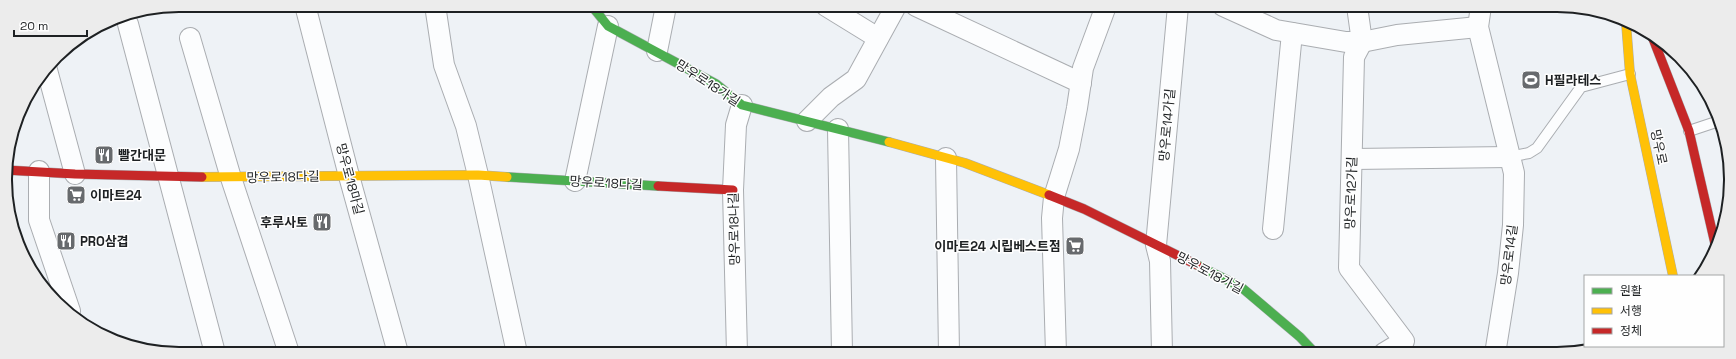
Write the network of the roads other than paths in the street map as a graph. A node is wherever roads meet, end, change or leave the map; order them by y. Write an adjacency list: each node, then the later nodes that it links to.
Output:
1 (307, 12): 39 (street, 망우로18마길)
2 (436, 12): 37 (street)
3 (597, 12): 14 (street, 망우로18가길)
4 (665, 12): 22 (street)
5 (836, 12): 19 (street)
6 (893, 12): 19 (street)
7 (929, 12): 25 (street)
8 (1104, 12): 25 (street)
9 (1177, 12): 46 (street, 망우로14가길)
10 (1236, 12): 17 (street)
11 (1358, 12): 20 (street)
12 (1480, 12): 15 (street, 망우로14길)
13 (128, 24): 38 (street)
14 (608, 26): 22 (street, 망우로18가길); 41 (street)
15 (1478, 26): 20 (street); 31 (street, 망우로14길)
16 (1626, 27): 23 (street, 망우로)
17 (1292, 33): 20 (street); 44 (street)
18 (190, 38): 40 (street, 망우로18다길)
19 (878, 38): 27 (street)
20 (1362, 42): 33 (street, 망우로12가길)
21 (1655, 45): 30 (street)
22 (657, 51): 26 (street, 망우로18가길)
23 (1630, 74): 31 (lane); 47 (street, 망우로)
24 (49, 76): 36 (street)
25 (1081, 83): 43 (street)
26 (742, 105): 27 (street, 망우로18가길); 42 (street, 망우로18나길)
27 (807, 121): 29 (street, 망우로18가길)
28 (1714, 123): 30 (lane)
29 (838, 129): 32 (street, 망우로18가길); 54 (street)
30 (1689, 131): 45 (street)
31 (1509, 157): 33 (street); 60 (street, 망우로14길)
32 (946, 158): 43 (street, 망우로18가길); 55 (street)
33 (1353, 159): 59 (street, 망우로12가길)
34 (12, 170): 35 (street, 망우로18다길)
35 (38, 171): 36 (street, 망우로18다길); 48 (street)
36 (75, 174): 38 (street, 망우로18다길)
37 (478, 175): 39 (street, 망우로18다길); 41 (street, 망우로18다길); 52 (street)
38 (168, 176): 40 (street, 망우로18다길); 49 (street)
39 (349, 176): 40 (street, 망우로18다길); 51 (street, 망우로18마길)
40 (231, 178): 50 (street, 망우로18다길)
41 (575, 181): 42 (street, 망우로18다길)
42 (733, 190): 53 (street, 망우로18나길)
43 (1054, 197): 46 (street, 망우로18가길); 56 (street)
44 (1273, 229)
45 (1713, 237)
46 (1156, 245): 57 (street, 망우로18가길); 58 (street, 망우로18가길)
47 (1673, 275)
48 (68, 304)
49 (213, 347)
50 (287, 347)
51 (396, 347)
52 (516, 347)
53 (736, 347)
54 (842, 347)
55 (949, 347)
56 (1056, 347)
57 (1162, 347)
58 (1309, 347)
59 (1395, 347)
60 (1496, 347)

